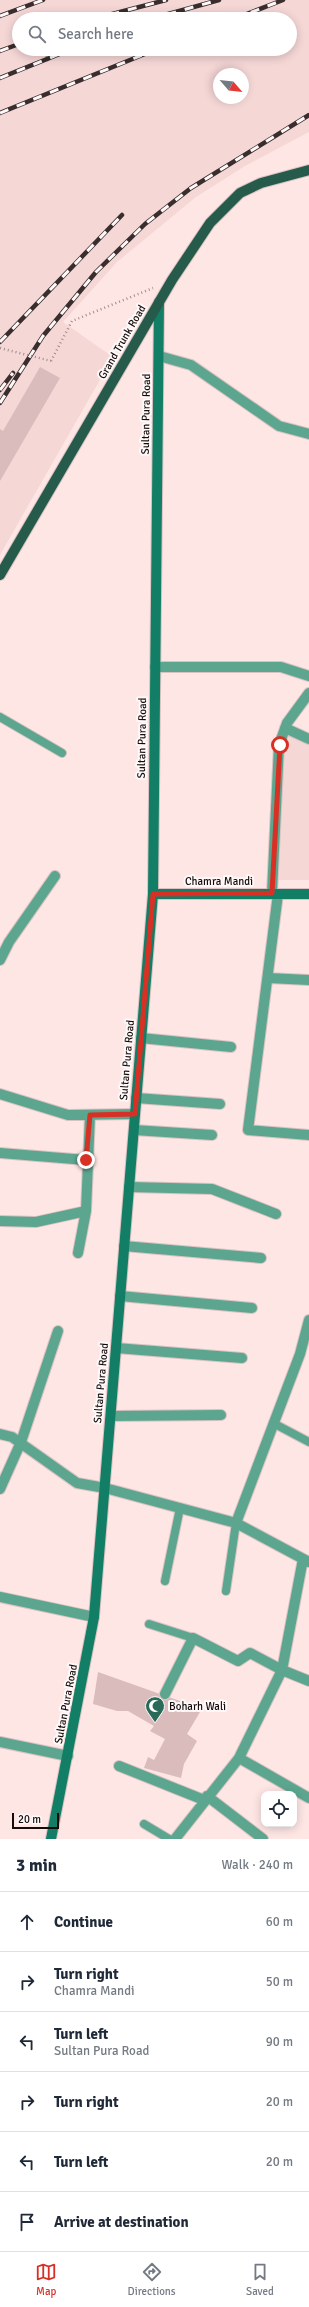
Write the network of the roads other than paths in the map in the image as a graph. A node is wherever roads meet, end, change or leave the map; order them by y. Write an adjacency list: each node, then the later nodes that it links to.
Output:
1 (309, 170): 2 (main road, Grand Trunk Road)
2 (159, 302): 3 (main road, Sultan Pura Road); 5 (main road, Grand Trunk Road)
3 (158, 356): 4 (street); 6 (main road, Sultan Pura Road)
4 (309, 434)
5 (0, 575)
6 (155, 667): 7 (street); 14 (main road, Sultan Pura Road)
7 (309, 676)
8 (309, 693): 10 (street)
9 (0, 717): 12 (lane)
10 (285, 728): 11 (street); 15 (street)
11 (309, 739)
12 (62, 753)
13 (55, 876): 18 (street)
14 (153, 894): 15 (main road, Chamra Mandi); 22 (main road, Sultan Pura Road)
15 (275, 894): 16 (main road, Chamra Mandi); 20 (street)
16 (309, 894)
17 (0, 937): 18 (street)
18 (9, 942): 19 (street)
19 (0, 960)
20 (268, 978): 21 (street); 31 (street)
21 (309, 980)
22 (141, 1038): 23 (street); 25 (main road, Sultan Pura Road)
23 (231, 1047)
24 (0, 1094): 28 (street)
25 (136, 1098): 26 (street); 27 (main road, Sultan Pura Road)
26 (220, 1104)
27 (135, 1114): 28 (street); 29 (main road, Sultan Pura Road)
28 (90, 1115): 33 (street)
29 (134, 1130): 30 (street); 34 (main road, Sultan Pura Road)
30 (212, 1135)
31 (309, 1135)
32 (0, 1153): 33 (street)
33 (86, 1160): 35 (street)
34 (129, 1187): 36 (street); 38 (main road, Sultan Pura Road)
35 (86, 1211): 37 (street); 39 (street)
36 (276, 1214)
37 (0, 1221)
38 (124, 1246): 40 (street); 41 (main road, Sultan Pura Road)
39 (78, 1253)
40 (261, 1258)
41 (120, 1296): 42 (street); 45 (main road, Sultan Pura Road)
42 (252, 1308)
43 (309, 1320): 49 (street)
44 (58, 1331): 51 (street)
45 (116, 1348): 46 (street); 48 (main road, Sultan Pura Road)
46 (242, 1358)
47 (221, 1415): 48 (street)
48 (111, 1416): 53 (main road, Sultan Pura Road)
49 (273, 1423): 52 (lane); 56 (street)
50 (0, 1434): 51 (street)
51 (21, 1442): 53 (street); 54 (street)
52 (309, 1442)
53 (105, 1488): 55 (street); 61 (main road, Sultan Pura Road)
54 (0, 1489)
55 (180, 1508): 56 (street); 58 (lane)
56 (236, 1523): 57 (street); 59 (lane)
57 (307, 1560): 64 (street)
58 (166, 1581)
59 (226, 1591)
60 (0, 1597): 61 (street)
61 (94, 1617): 68 (main road, Sultan Pura Road)
62 (150, 1624): 63 (lane)
63 (193, 1638): 64 (street); 66 (street)
64 (282, 1670): 65 (street); 69 (street)
65 (309, 1681)
66 (165, 1694)
67 (0, 1742): 68 (street)
68 (68, 1756): 74 (main road, Sultan Pura Road)
69 (239, 1758): 71 (street); 72 (street)
70 (119, 1766): 71 (street)
71 (206, 1798): 76 (street); 77 (street)
72 (309, 1798)
73 (144, 1824): 75 (lane)
74 (51, 1839)
75 (169, 1839)
76 (174, 1839)
77 (263, 1839)

